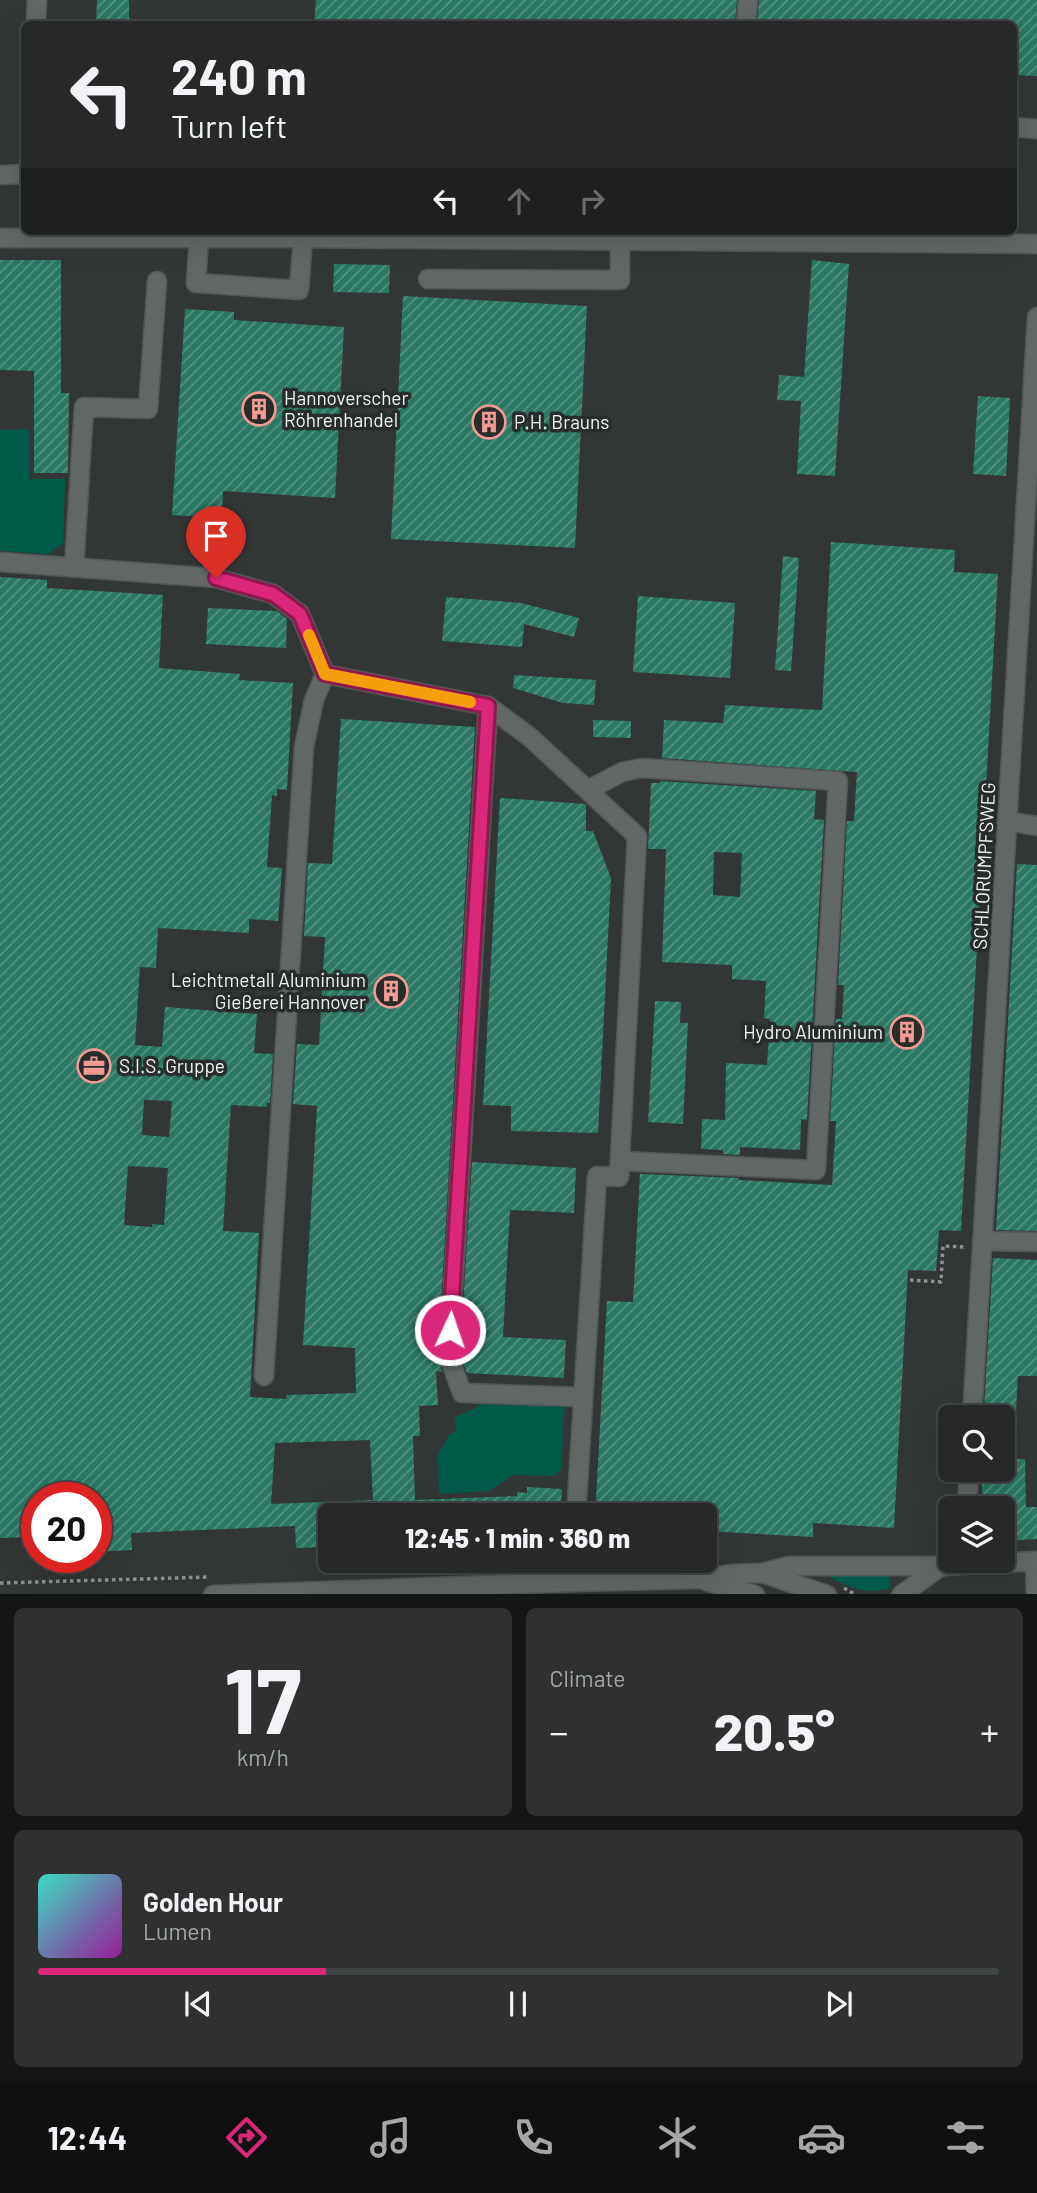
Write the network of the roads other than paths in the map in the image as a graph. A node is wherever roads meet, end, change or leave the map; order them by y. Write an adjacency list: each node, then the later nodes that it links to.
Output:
1 (37, 0): 3 (street)
2 (748, 0): 4 (street)
3 (36, 21)
4 (746, 21)
5 (1017, 127): 6 (street)
6 (1037, 128)
7 (21, 174): 8 (street)
8 (0, 175)
9 (24, 235): 12 (street)
10 (74, 235): 13 (street)
11 (293, 236): 13 (street); 13 (street); 14 (street)
12 (0, 238)
13 (199, 238)
14 (620, 241): 15 (street); 16 (street)
15 (1037, 244)
16 (428, 279)
17 (157, 281): 20 (street)
18 (1037, 317): 24 (street, SCHLORUMPFSWEG)
19 (0, 562): 20 (street)
20 (74, 568): 21 (street)
21 (325, 674): 22 (street); 29 (street)
22 (488, 706): 23 (street); 30 (street)
23 (588, 790): 26 (street); 26 (street)
24 (1007, 821): 25 (street); 28 (street, SCHLORUMPFSWEG)
25 (1037, 826)
26 (620, 1161): 30 (street)
27 (1037, 1242): 28 (street)
28 (982, 1245): 31 (street, SCHLORUMPFSWEG)
29 (264, 1376)
30 (583, 1397): 32 (street)
31 (973, 1405)
32 (577, 1503)
33 (1015, 1561): 34 (street)
34 (1036, 1561): 46 (street)
35 (938, 1562): 38 (street)
36 (938, 1568): 45 (street)
37 (573, 1573): 40 (street)
38 (762, 1573): 39 (street); 44 (street)
39 (699, 1580): 41 (street); 43 (street)
40 (573, 1581): 41 (street); 42 (street)
41 (607, 1588)
42 (212, 1594)
43 (755, 1594)
44 (827, 1594)
45 (901, 1594)
46 (1036, 1594)

